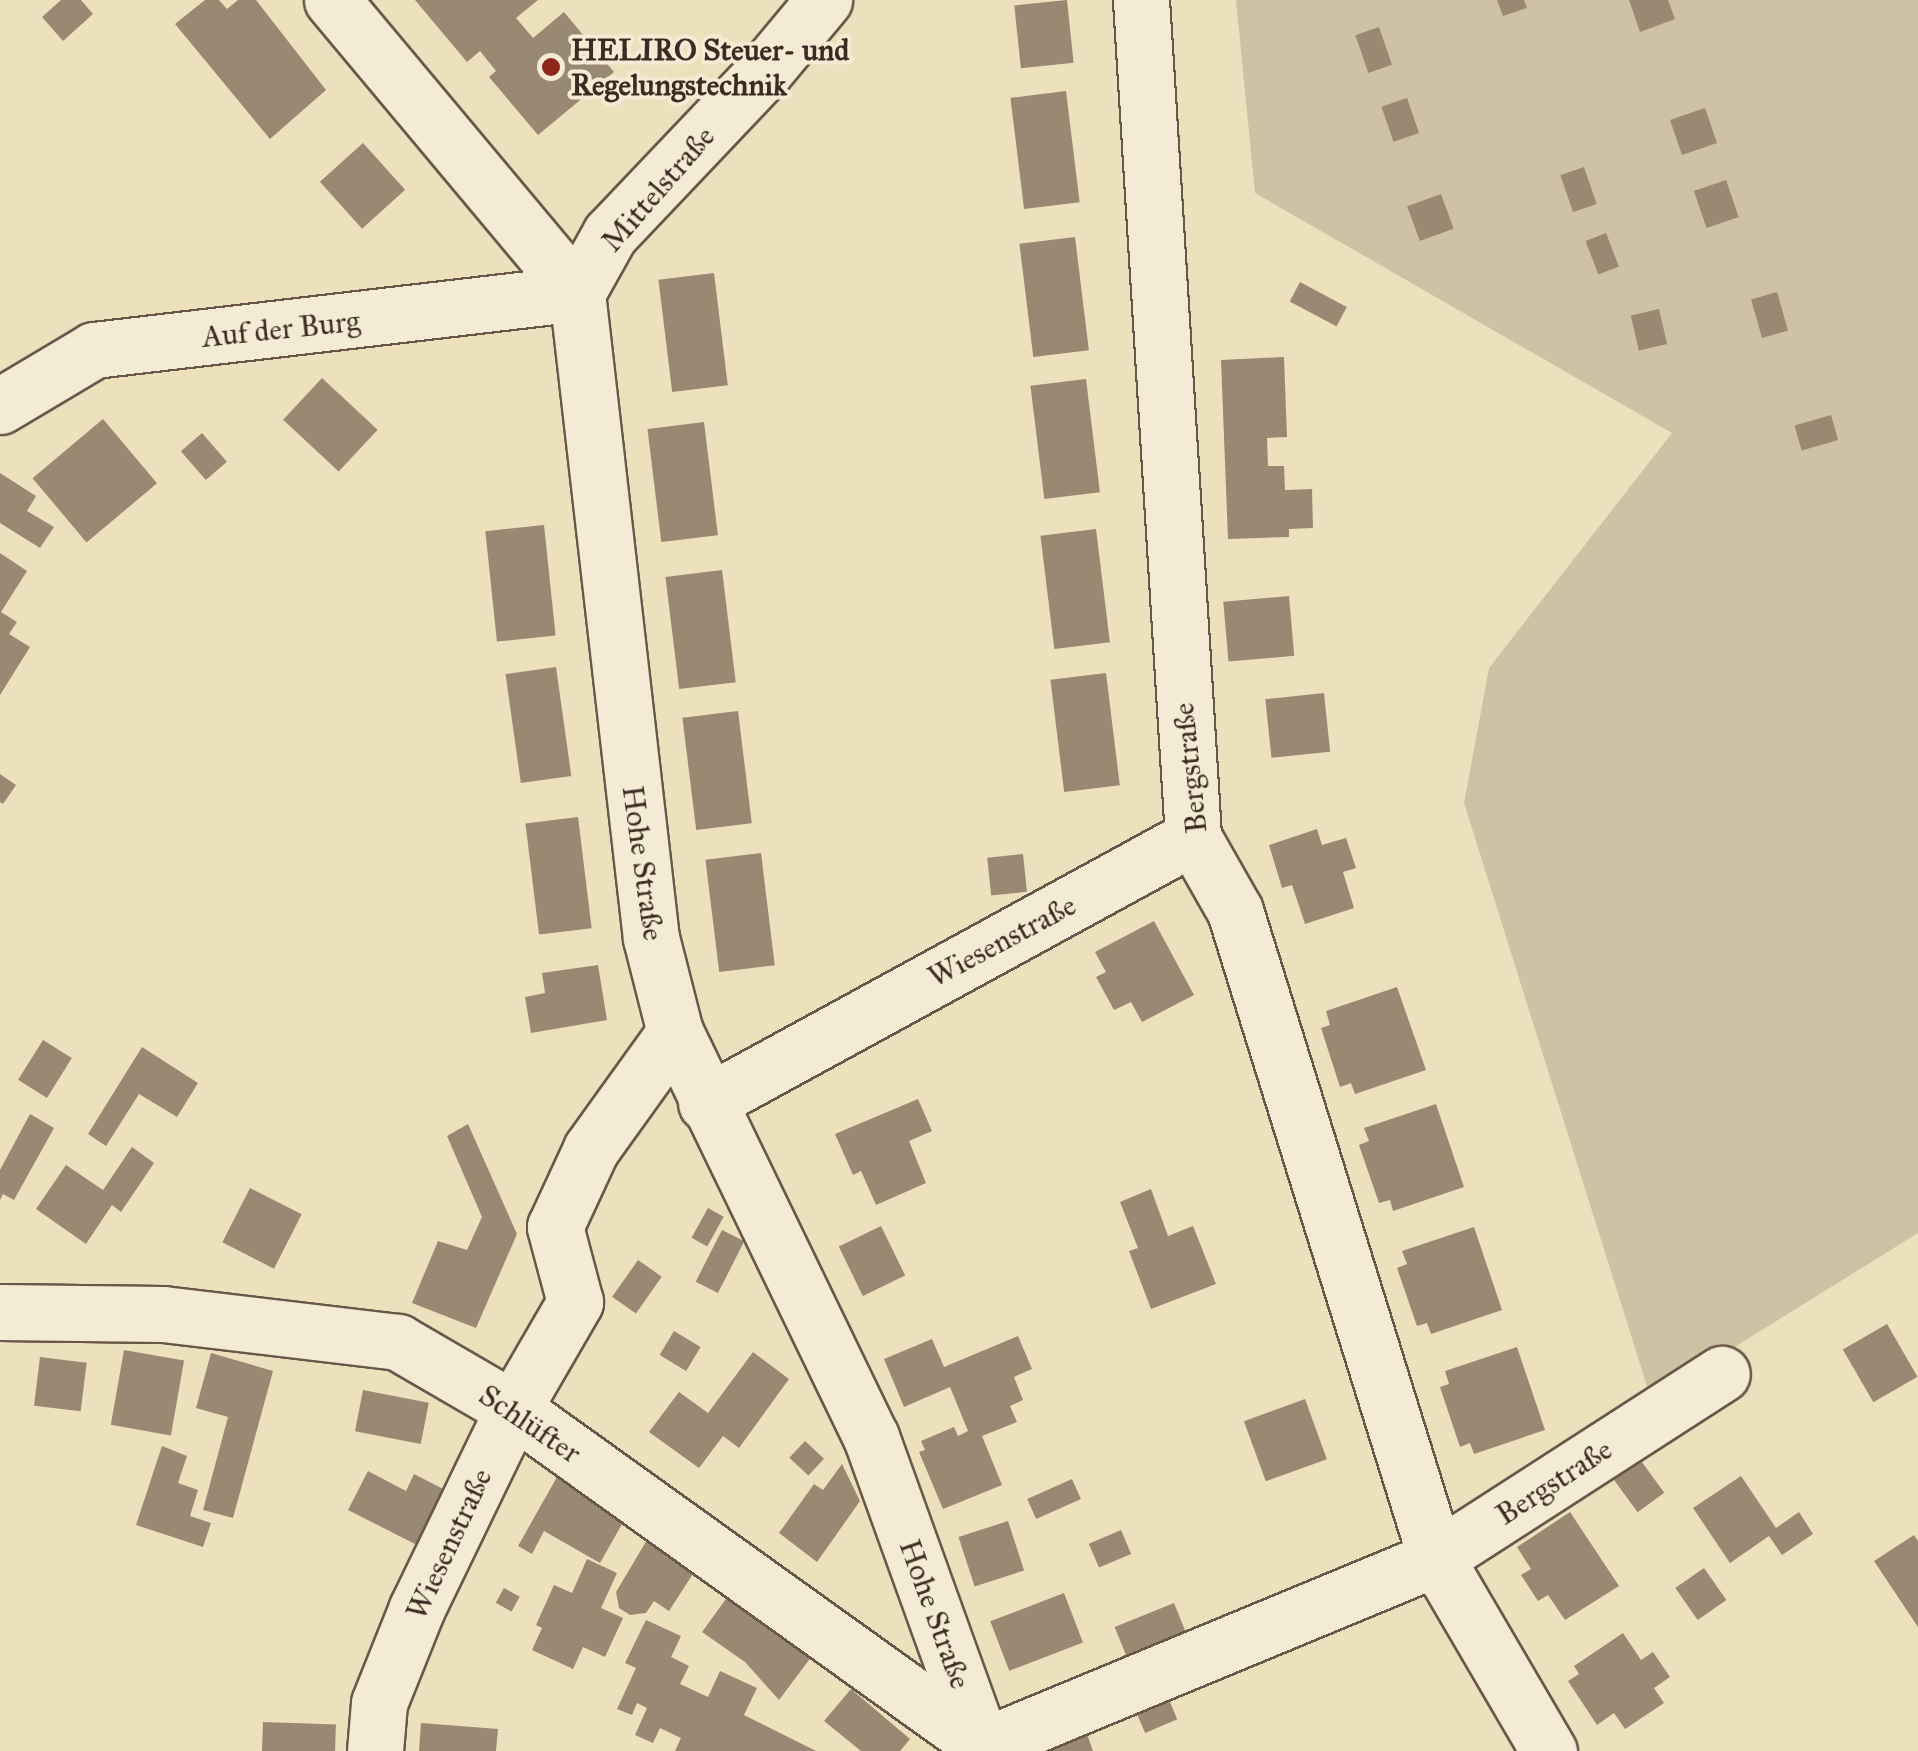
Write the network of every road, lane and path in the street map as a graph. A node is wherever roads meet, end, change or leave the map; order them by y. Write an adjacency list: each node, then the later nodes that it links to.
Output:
1 (332, 0): 4 (street)
2 (1141, 0): 6 (street, Bergstraße)
3 (812, 5): 4 (street, Mittelstraße)
4 (577, 293): 5 (street, Auf der Burg); 7 (street, Hohe Straße)
5 (0, 406)
6 (1193, 837): 8 (street, Wiesenstraße); 12 (street, Bergstraße)
7 (675, 1032): 8 (street, Hohe Straße); 11 (street, Wiesenstraße)
8 (706, 1103): 13 (street, Hohe Straße)
9 (0, 1312): 11 (street, Schlüfter)
10 (1722, 1374): 12 (street, Bergstraße)
11 (512, 1409): 13 (street, Schlüfter); 14 (street, Wiesenstraße)
12 (1436, 1558): 13 (street); 15 (street, Bergstraße)
13 (983, 1749)
14 (375, 1751)
15 (1549, 1751)

